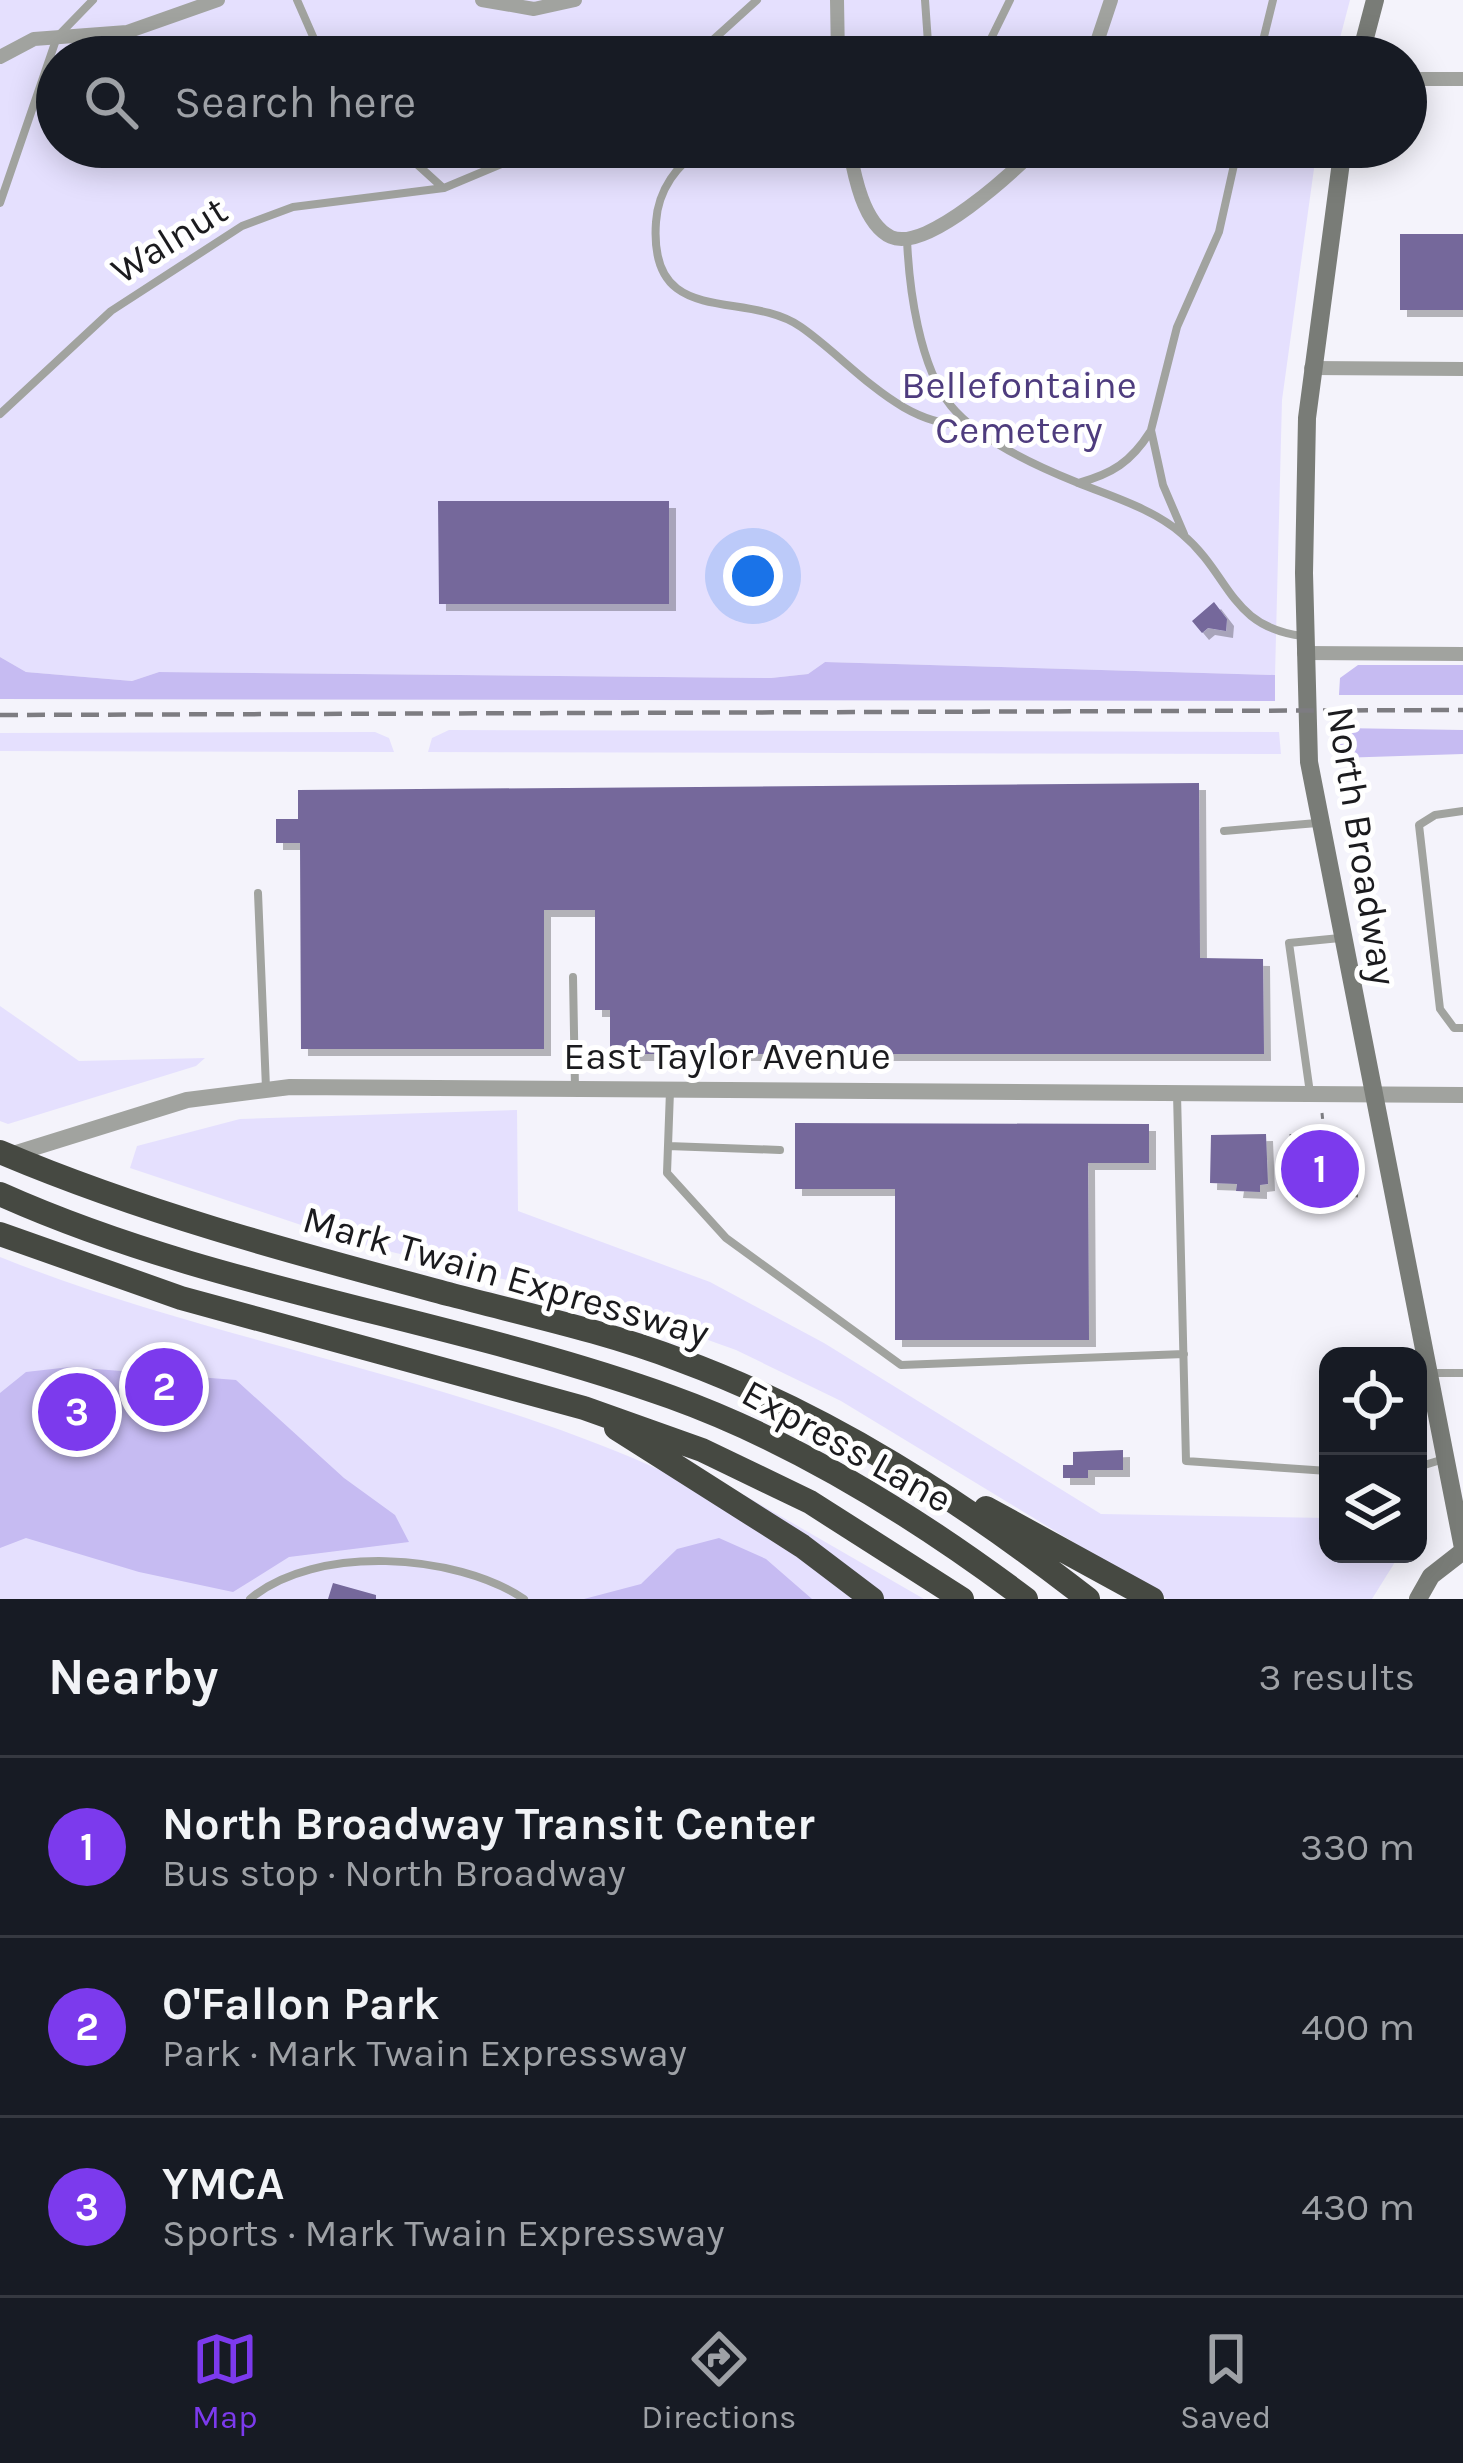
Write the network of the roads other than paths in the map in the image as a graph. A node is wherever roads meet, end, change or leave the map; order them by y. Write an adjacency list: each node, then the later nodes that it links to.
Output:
1 (93, 0): 13 (lane)
2 (218, 0): 14 (street)
3 (297, 0): 15 (lane)
4 (482, 0): 5 (street)
5 (575, 0)
6 (757, 0): 16 (lane)
7 (837, 0): 17 (street)
8 (925, 0): 18 (lane)
9 (1010, 0): 19 (lane)
10 (1112, 0): 20 (street)
11 (1273, 0): 21 (lane)
12 (1375, 0): 22 (main road)
13 (57, 36)
14 (70, 36)
15 (313, 36)
16 (717, 36)
17 (838, 36)
18 (928, 36)
19 (992, 36)
20 (1099, 36)
21 (1264, 36)
22 (1366, 36)
23 (36, 42): 24 (street)
24 (0, 57)
25 (1463, 79): 26 (street)
26 (1427, 80)
27 (36, 96): 36 (lane)
28 (421, 168): 35 (lane)
29 (491, 168): 35 (lane, Walnut)
30 (683, 168): 41 (lane)
31 (856, 168): 37 (street)
32 (1015, 168): 37 (street)
33 (1233, 168): 42 (lane)
34 (1339, 168): 38 (main road, North Broadway)
35 (443, 188): 40 (lane, Walnut)
36 (0, 202)
37 (907, 239): 41 (lane)
38 (1311, 368): 39 (street); 45 (main road, North Broadway)
39 (1463, 369)
40 (0, 415)
41 (975, 424): 43 (lane)
42 (1151, 430): 43 (lane); 44 (lane)
43 (1078, 483): 44 (lane)
44 (1185, 536): 45 (lane)
45 (1304, 645): 46 (street); 48 (main road, North Broadway)
46 (1463, 654)
47 (1463, 812): 53 (lane)
48 (1318, 823): 49 (lane); 51 (main road, North Broadway)
49 (1224, 831)
50 (258, 893): 54 (lane)
51 (1340, 938): 58 (lane); 59 (main road, North Broadway)
52 (573, 976): 55 (lane)
53 (1463, 1028)
54 (266, 1088): 55 (street, East Taylor Avenue); 64 (street, East Taylor Avenue)
55 (575, 1088): 56 (street, East Taylor Avenue)
56 (670, 1089): 57 (street, East Taylor Avenue); 62 (lane)
57 (1177, 1092): 58 (street, East Taylor Avenue); 69 (lane)
58 (1310, 1093): 59 (street, East Taylor Avenue)
59 (1371, 1094): 60 (street, East Taylor Avenue); 68 (main road, North Broadway)
60 (1463, 1095)
61 (0, 1134): 65 (highway)
62 (668, 1147): 63 (lane); 69 (lane)
63 (780, 1150)
64 (0, 1155): 65 (highway, Mark Twain Expressway)
65 (97, 1191): 75 (highway, Mark Twain Expressway)
66 (0, 1194): 82 (highway, Express Lane)
67 (0, 1234): 72 (highway)
68 (1422, 1347)
69 (1184, 1354): 76 (lane)
70 (1427, 1373): 71 (lane); 73 (main road, North Broadway)
71 (1463, 1373)
72 (584, 1408): 80 (highway); 81 (highway)
73 (1444, 1459): 74 (lane); 77 (main road, North Broadway)
74 (1427, 1464)
75 (899, 1468): 83 (highway, Mark Twain Expressway); 84 (highway)
76 (1319, 1470)
77 (1463, 1550): 85 (main road)
78 (250, 1599): 79 (lane)
79 (524, 1599)
80 (872, 1599)
81 (962, 1599)
82 (1027, 1599)
83 (1088, 1599)
84 (1152, 1599)
85 (1418, 1599)

